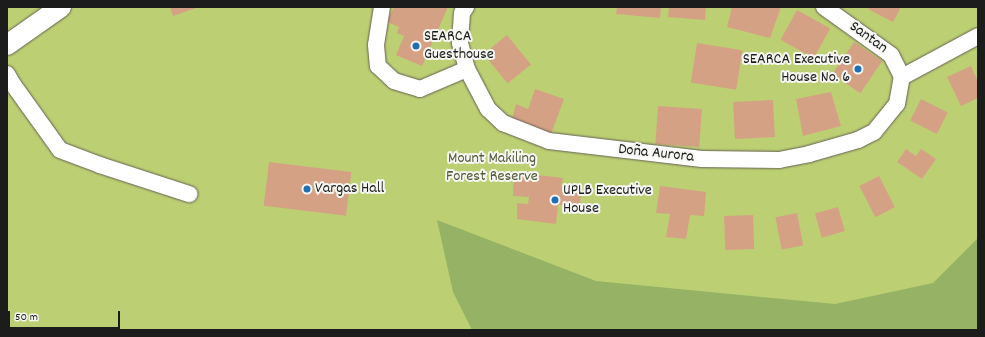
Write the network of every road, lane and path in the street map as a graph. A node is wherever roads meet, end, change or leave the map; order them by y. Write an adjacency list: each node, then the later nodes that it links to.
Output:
1 (61, 7): 6 (main road)
2 (382, 7): 7 (street)
3 (466, 7): 7 (street, Doña Aurora)
4 (824, 7): 9 (street, Santan)
5 (978, 36): 9 (street)
6 (7, 45)
7 (467, 69): 9 (street, Doña Aurora)
8 (7, 74): 10 (street)
9 (902, 77)
10 (189, 194)

